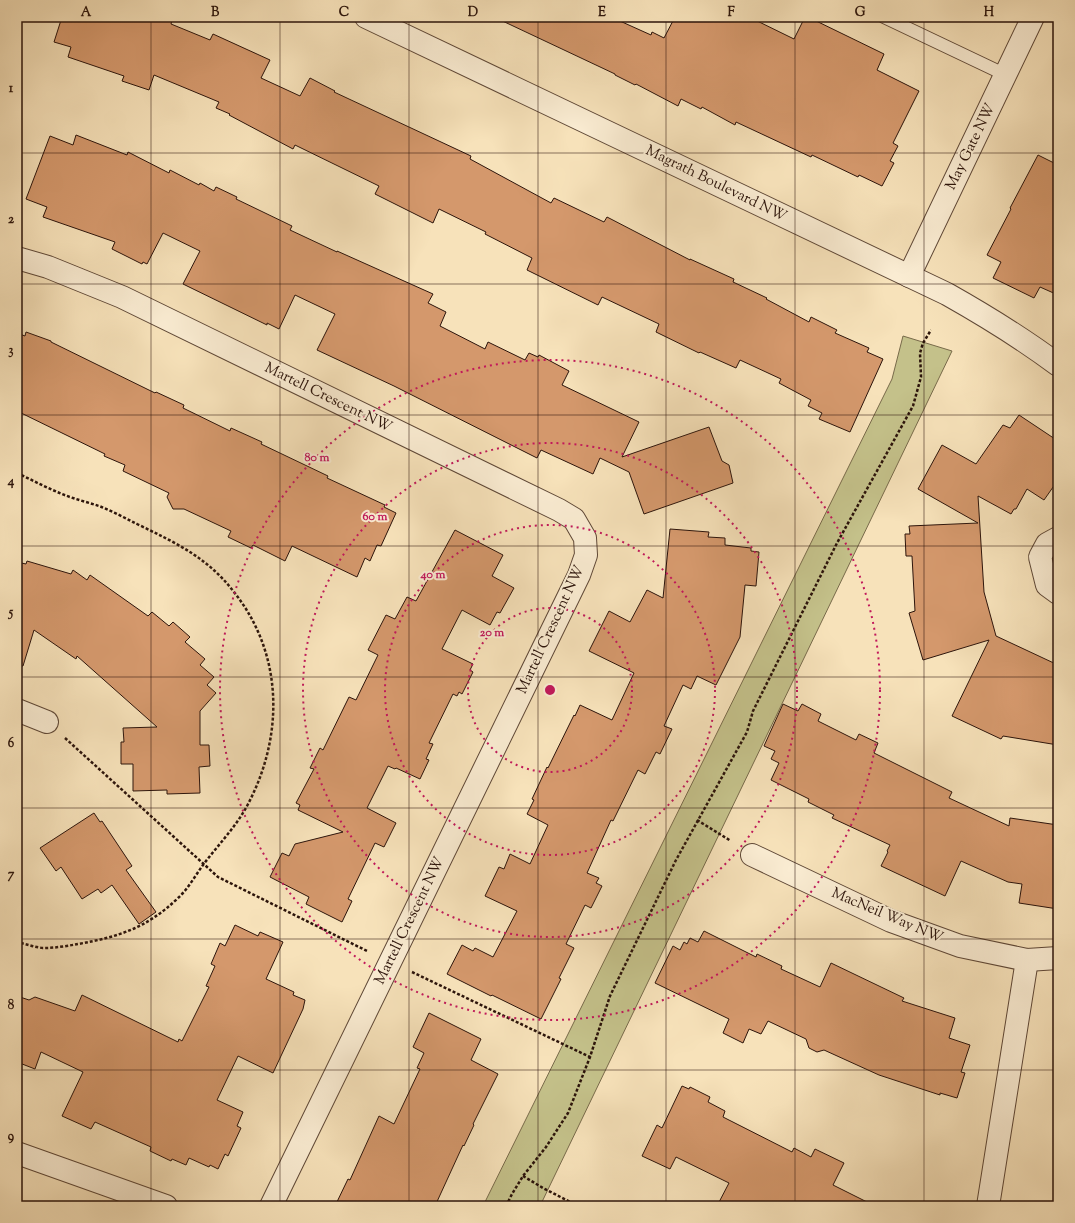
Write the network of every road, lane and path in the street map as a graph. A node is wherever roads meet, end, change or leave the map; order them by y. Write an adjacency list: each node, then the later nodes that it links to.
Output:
1 (366, 17): 6 (street, Magrath Boulevard NW)
2 (884, 17): 4 (lane)
3 (1033, 17): 4 (street, May Gate NW)
4 (1006, 75): 6 (street, May Gate NW)
5 (17, 258): 26 (street, Martell Crescent NW)
6 (909, 276): 8 (street, Magrath Boulevard NW)
7 (931, 330): 14 (path)
8 (1058, 365)
9 (17, 473): 16 (path)
10 (1058, 538): 11 (street)
11 (1058, 593)
12 (17, 710): 13 (street)
13 (47, 722): 16 (path)
14 (697, 820): 15 (path); 22 (path)
15 (752, 855): 20 (street, MacNeil Way NW)
16 (203, 865): 17 (path); 18 (path)
17 (17, 942)
18 (371, 953)
19 (1058, 958): 20 (street, MacNeil Way NW)
20 (1027, 960): 29 (street)
21 (408, 971): 22 (path)
22 (590, 1057): 24 (path)
23 (17, 1153): 25 (street)
24 (523, 1176): 27 (path); 28 (path)
25 (166, 1206)
26 (271, 1206)
27 (506, 1206)
28 (578, 1206)
29 (988, 1206)

